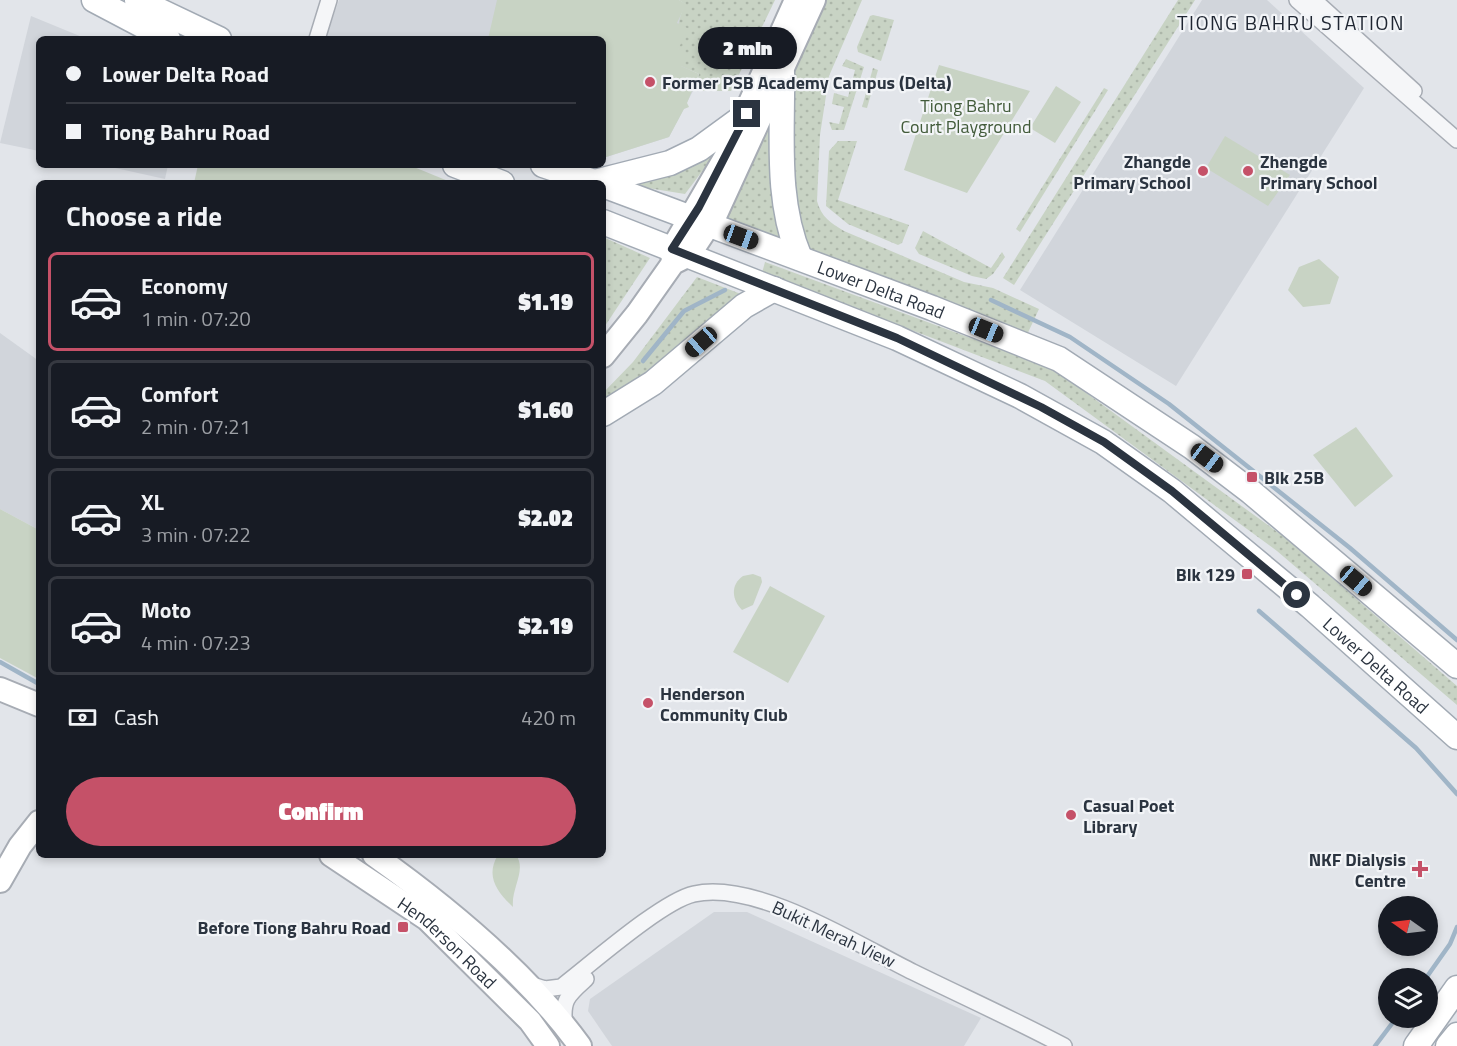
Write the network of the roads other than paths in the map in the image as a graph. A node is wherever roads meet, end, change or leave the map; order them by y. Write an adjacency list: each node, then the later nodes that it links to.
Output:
1 (94, 0): 8 (main road)
2 (138, 0): 9 (main road)
3 (329, 0): 10 (street)
4 (795, 0): 12 (main road)
5 (814, 0): 11 (main road)
6 (1296, 0): 14 (street)
7 (1314, 0): 13 (street)
8 (162, 36)
9 (213, 36)
10 (317, 36)
11 (782, 73): 21 (main road); 24 (main road)
12 (747, 114): 19 (main road); 21 (main road)
13 (1457, 129)
14 (1457, 140)
15 (463, 168): 17 (main road)
16 (552, 168): 18 (main road)
17 (494, 180)
18 (587, 180)
19 (606, 180)
20 (606, 186): 21 (main road, Lower Delta Road)
21 (701, 221): 23 (main road); 24 (main road, Lower Delta Road)
22 (606, 223): 23 (main road, Lower Delta Road)
23 (678, 256): 25 (main road, Lower Delta Road); 26 (main road)
24 (800, 258): 28 (main road, Lower Delta Road)
25 (774, 289): 27 (main road); 31 (main road, Lower Delta Road)
26 (606, 352)
27 (606, 412)
28 (1457, 666)
29 (0, 689): 30 (main road)
30 (36, 706)
31 (1457, 737)
32 (36, 826): 35 (main road)
33 (336, 858): 41 (main road, Henderson Road)
34 (378, 858): 36 (main road, Henderson Road)
35 (0, 881)
36 (526, 983): 38 (main road, Henderson Road); 40 (street, Bukit Merah View)
37 (1457, 988): 43 (main road)
38 (565, 1027): 40 (street, Bukit Merah View); 42 (main road, Henderson Road)
39 (1457, 1035): 44 (main road)
40 (1052, 1044)
41 (548, 1046)
42 (580, 1046)
43 (1416, 1046)
44 (1448, 1046)

